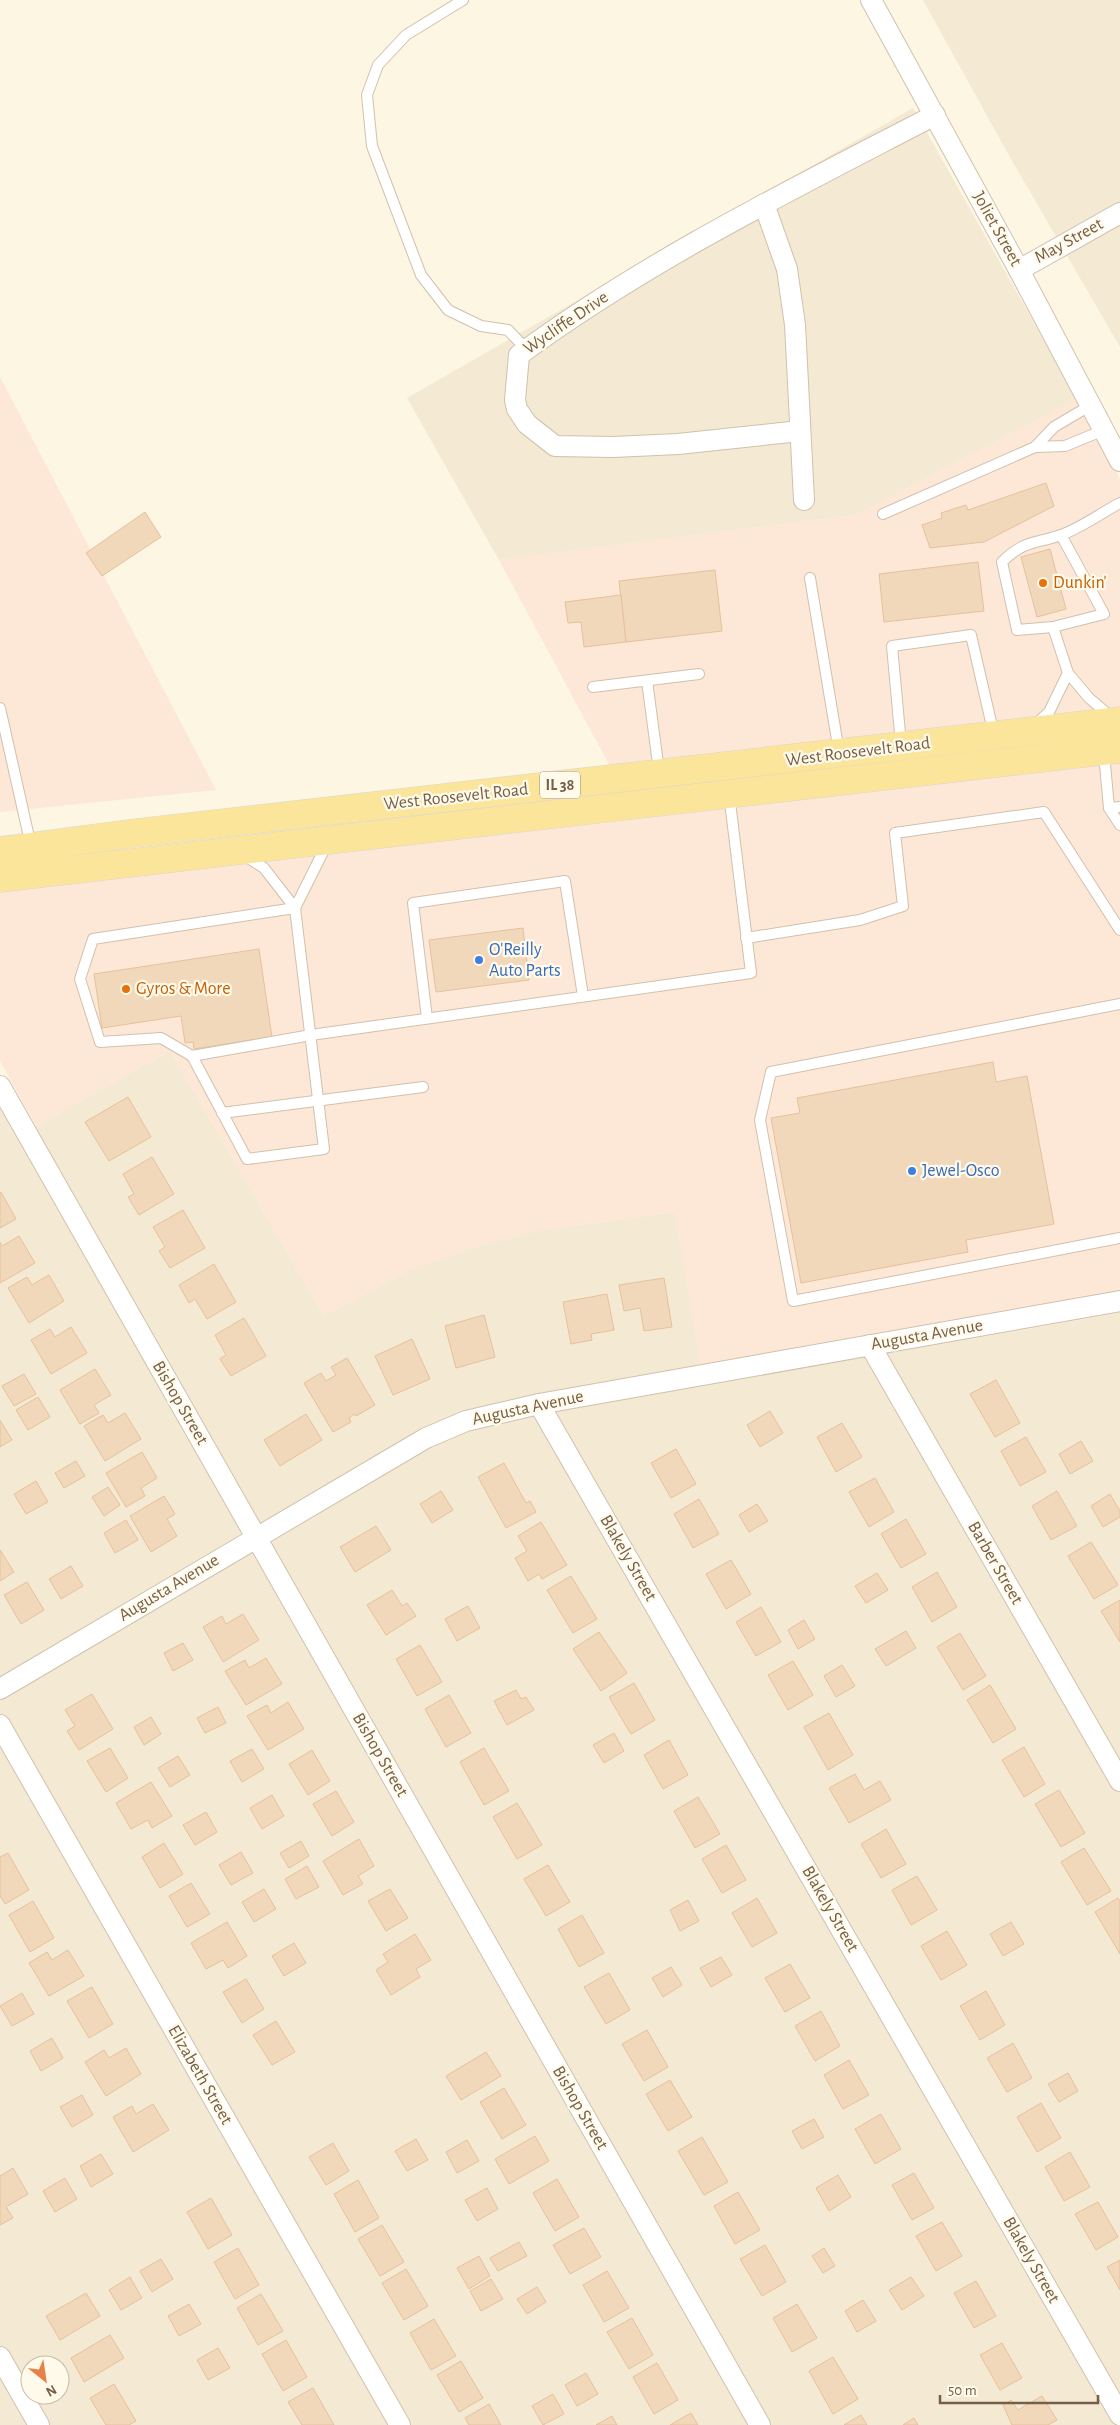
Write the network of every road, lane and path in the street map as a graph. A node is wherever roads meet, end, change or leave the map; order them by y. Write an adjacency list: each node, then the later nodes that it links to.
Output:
1 (463, 0): 7 (lane)
2 (870, 0): 3 (street, Joliet Street)
3 (935, 115): 4 (street, Wycliffe Drive); 6 (street, Joliet Street)
4 (764, 204): 7 (street, Wycliffe Drive); 10 (street)
5 (1120, 213): 6 (street, May Street)
6 (1019, 270): 8 (street, Joliet Street)
7 (526, 349): 10 (street, Wycliffe Drive)
8 (1091, 405): 9 (street, Joliet Street); 11 (lane)
9 (1104, 430): 11 (lane); 12 (street, Joliet Street)
10 (800, 431): 13 (street)
11 (1035, 447): 15 (lane)
12 (1120, 461)
13 (804, 500)
14 (1120, 503): 16 (lane)
15 (882, 514)
16 (1061, 535): 18 (lane); 18 (lane)
17 (810, 578): 30 (lane)
18 (1053, 627): 19 (lane)
19 (1068, 673): 24 (lane); 25 (lane)
20 (700, 674): 21 (lane)
21 (647, 681): 22 (lane); 31 (lane)
22 (593, 688)
23 (0, 708): 28 (lane)
24 (1119, 721): 25 (main road, West Roosevelt Road / IL 38)
25 (1027, 732): 26 (main road, West Roosevelt Road / IL 38)
26 (994, 736): 27 (main road, West Roosevelt Road / IL 38); 27 (lane)
27 (901, 747): 30 (main road, West Roosevelt Road / IL 38)
28 (4, 749): 36 (lane)
29 (1112, 750): 32 (main road, West Roosevelt Road / IL 38); 33 (lane)
30 (839, 754): 31 (main road, West Roosevelt Road / IL 38)
31 (660, 775): 36 (main road, West Roosevelt Road / IL 38)
32 (729, 794): 35 (main road, West Roosevelt Road / IL 38); 42 (lane)
33 (1115, 808): 34 (lane)
34 (1120, 825)
35 (329, 840): 38 (main road, West Roosevelt Road / IL 38); 40 (lane)
36 (32, 847): 37 (main road, West Roosevelt Road / IL 38)
37 (0, 851)
38 (238, 851): 39 (main road, West Roosevelt Road / IL 38); 40 (lane)
39 (0, 878)
40 (296, 908): 46 (lane); 47 (lane)
41 (1120, 930): 42 (lane)
42 (746, 938): 43 (lane)
43 (583, 996): 45 (lane); 45 (lane)
44 (1120, 1004): 52 (lane)
45 (427, 1018): 46 (lane)
46 (311, 1034): 47 (lane); 50 (lane)
47 (192, 1056): 51 (lane)
48 (0, 1086): 56 (street, Bishop Street)
49 (423, 1087): 50 (lane)
50 (318, 1100): 51 (lane); 51 (lane)
51 (222, 1113)
52 (1120, 1238)
53 (1120, 1300): 54 (street, Augusta Avenue)
54 (870, 1345): 55 (street, Augusta Avenue); 59 (street, Barber Street)
55 (539, 1404): 56 (street, Augusta Avenue); 61 (street, Blakely Street)
56 (256, 1537): 57 (street, Augusta Avenue); 64 (street, Bishop Street)
57 (0, 1689)
58 (0, 1725): 63 (street, Elizabeth Street)
59 (1120, 1781)
60 (0, 2357): 62 (street)
61 (1120, 2415)
62 (39, 2425)
63 (400, 2425)
64 (760, 2425)

